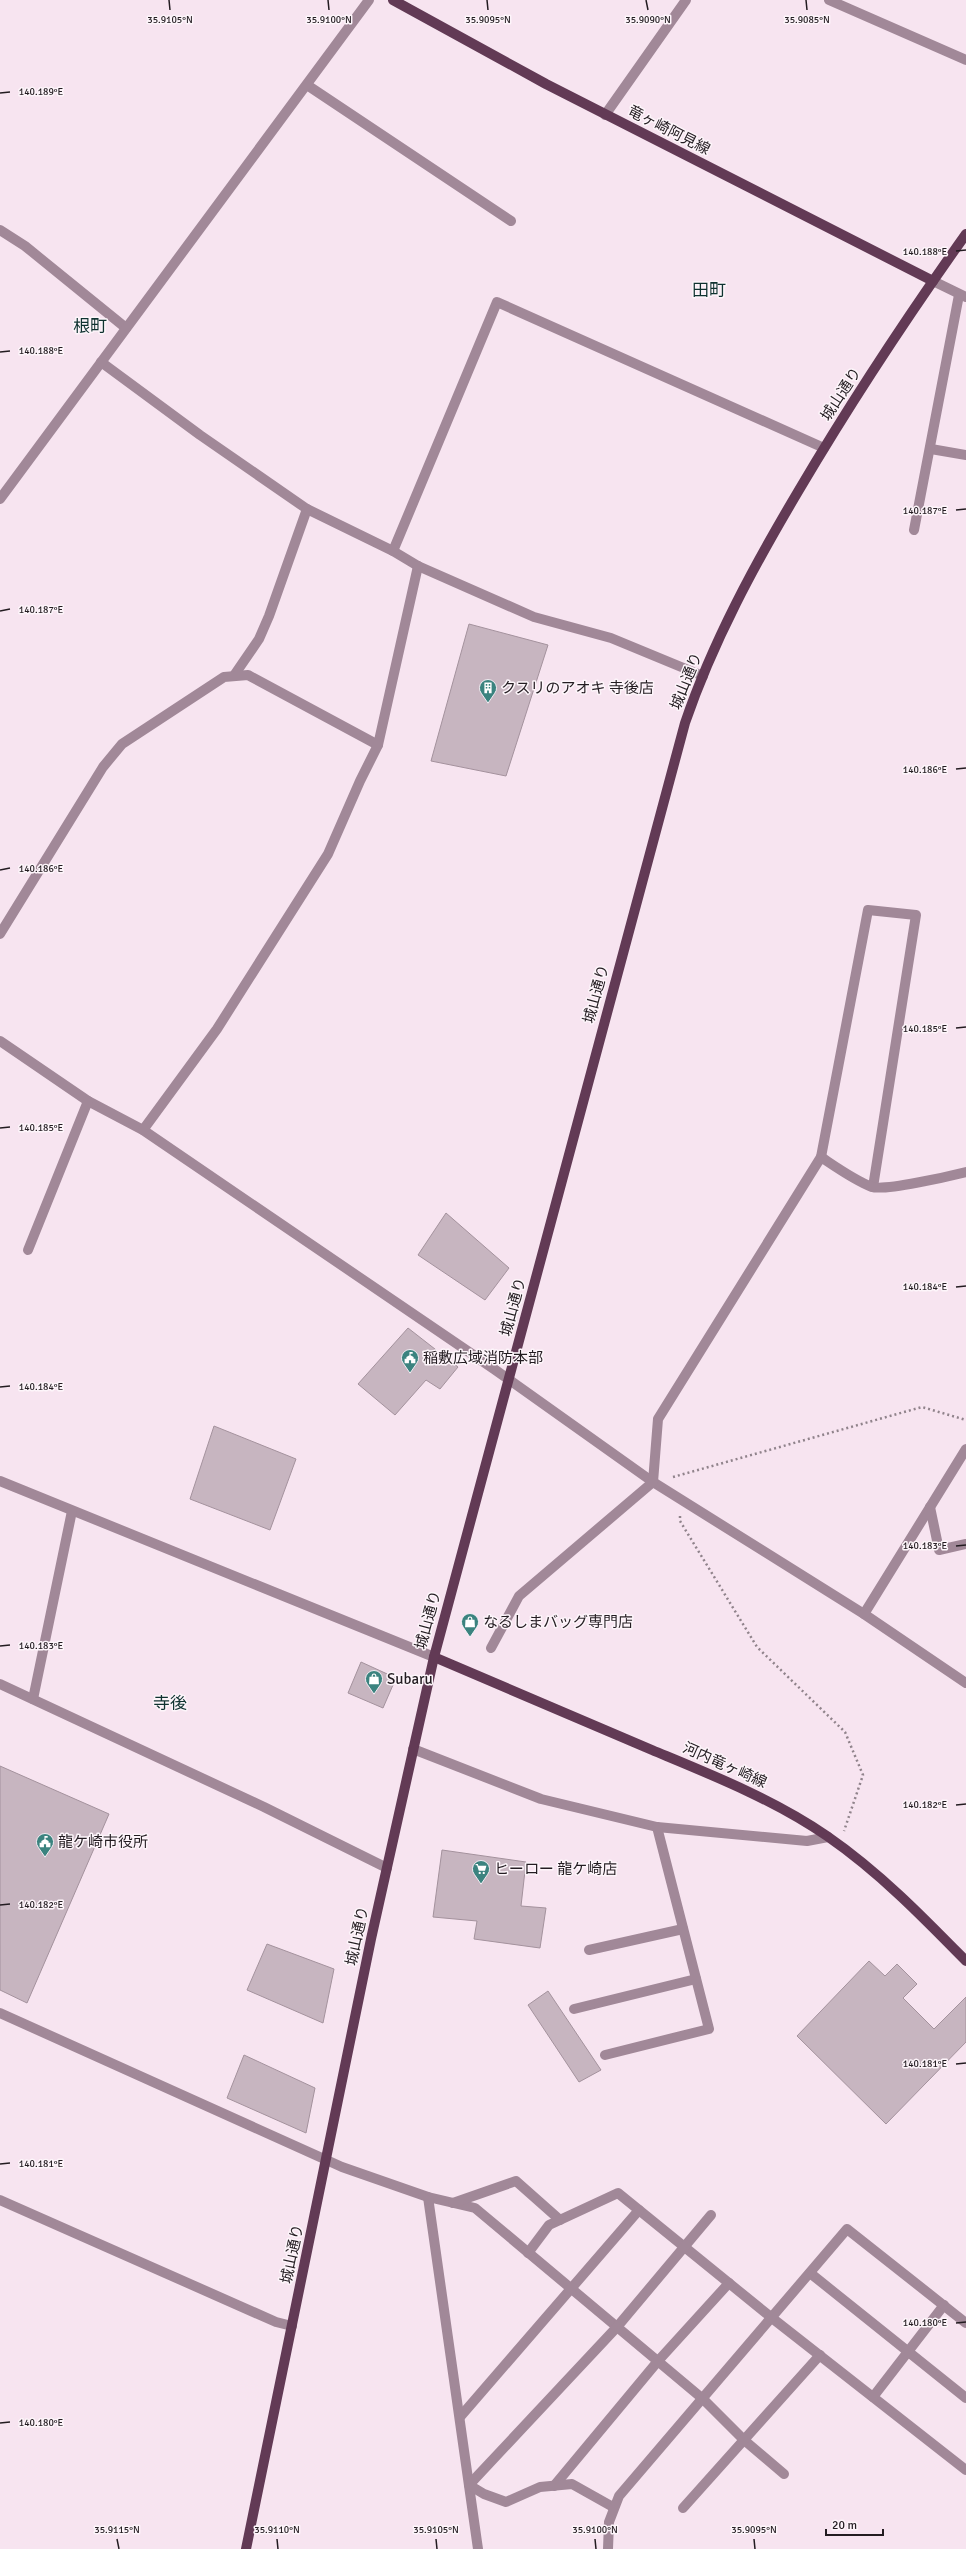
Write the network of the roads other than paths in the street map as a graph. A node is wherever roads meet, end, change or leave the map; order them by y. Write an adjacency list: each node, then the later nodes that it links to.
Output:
1 (369, 0): 6 (street)
2 (393, 0): 7 (main road, 竜ヶ崎阿見線)
3 (686, 0): 7 (street)
4 (829, 0): 5 (street)
5 (966, 60)
6 (307, 85): 8 (street); 13 (street)
7 (605, 115): 11 (main road, 竜ヶ崎阿見線)
8 (510, 221)
9 (0, 230): 13 (street)
10 (966, 234): 11 (main road, 城山通り)
11 (933, 281): 12 (street); 15 (main road, 城山通り)
12 (962, 296): 16 (street)
13 (126, 328): 14 (street)
14 (101, 362): 18 (street); 19 (street)
15 (824, 448): 21 (street); 24 (main road, 城山通り)
16 (930, 449): 17 (street); 20 (street)
17 (966, 455)
18 (0, 499)
19 (307, 509): 21 (street); 23 (street)
20 (914, 530)
21 (393, 551): 22 (street)
22 (418, 566): 24 (street); 25 (street)
23 (235, 674): 25 (street); 26 (street)
24 (703, 676): 34 (main road, 城山通り)
25 (378, 745): 29 (street)
26 (0, 934)
27 (0, 1041): 28 (street)
28 (88, 1101): 29 (street); 33 (street)
29 (143, 1130): 34 (street)
30 (821, 1157): 32 (street); 32 (street); 37 (street)
31 (966, 1172): 32 (street)
32 (873, 1187)
33 (28, 1250)
34 (508, 1380): 37 (street); 43 (main road, 城山通り)
35 (966, 1448): 38 (street)
36 (0, 1481): 39 (street)
37 (653, 1482): 41 (street); 42 (street)
38 (930, 1507): 40 (street); 41 (street)
39 (72, 1511): 43 (street); 46 (street)
40 (966, 1544)
41 (864, 1614): 44 (street)
42 (491, 1648)
43 (434, 1657): 47 (main road, 城山通り); 49 (main road, 河内竜ヶ崎線)
44 (966, 1683)
45 (0, 1684): 46 (street)
46 (33, 1700): 50 (street)
47 (413, 1749): 48 (street); 50 (main road, 城山通り)
48 (657, 1827): 49 (street); 51 (street)
49 (828, 1836): 53 (main road, 河内竜ヶ崎線)
50 (387, 1868): 58 (main road, 城山通り)
51 (683, 1929): 52 (street); 54 (street)
52 (589, 1950)
53 (966, 1961)
54 (696, 1979): 55 (street); 57 (street)
55 (574, 2009)
56 (0, 2013): 58 (street)
57 (605, 2055)
58 (326, 2159): 59 (street); 73 (main road, 城山通り)
59 (428, 2197): 61 (street); 81 (street)
60 (0, 2200): 73 (street)
61 (453, 2203): 64 (street); 66 (street)
62 (639, 2210): 64 (street); 65 (street); 69 (street)
63 (711, 2216): 65 (street)
64 (560, 2220): 66 (street)
65 (684, 2246): 68 (street); 74 (street)
66 (528, 2253): 69 (street)
67 (810, 2273): 70 (street); 71 (street); 75 (street)
68 (729, 2283): 71 (street); 77 (street)
69 (571, 2288): 74 (street); 81 (street)
70 (944, 2305): 72 (street); 75 (street)
71 (772, 2318): 76 (street); 80 (street)
72 (966, 2323)
73 (292, 2326): 89 (main road, 城山通り)
74 (617, 2327): 77 (street); 85 (street)
75 (908, 2352): 78 (street); 79 (street)
76 (820, 2355): 78 (street); 82 (street)
77 (658, 2361): 80 (street); 86 (street)
78 (873, 2397): 83 (street)
79 (966, 2398)
80 (703, 2399): 82 (street); 87 (street)
81 (460, 2417): 85 (street)
82 (744, 2440): 84 (street); 88 (street)
83 (966, 2470)
84 (784, 2474)
85 (469, 2485): 86 (street); 90 (street)
86 (554, 2486): 87 (street)
87 (613, 2507): 91 (street)
88 (683, 2508)
89 (246, 2549)
90 (478, 2549)
91 (608, 2549)

